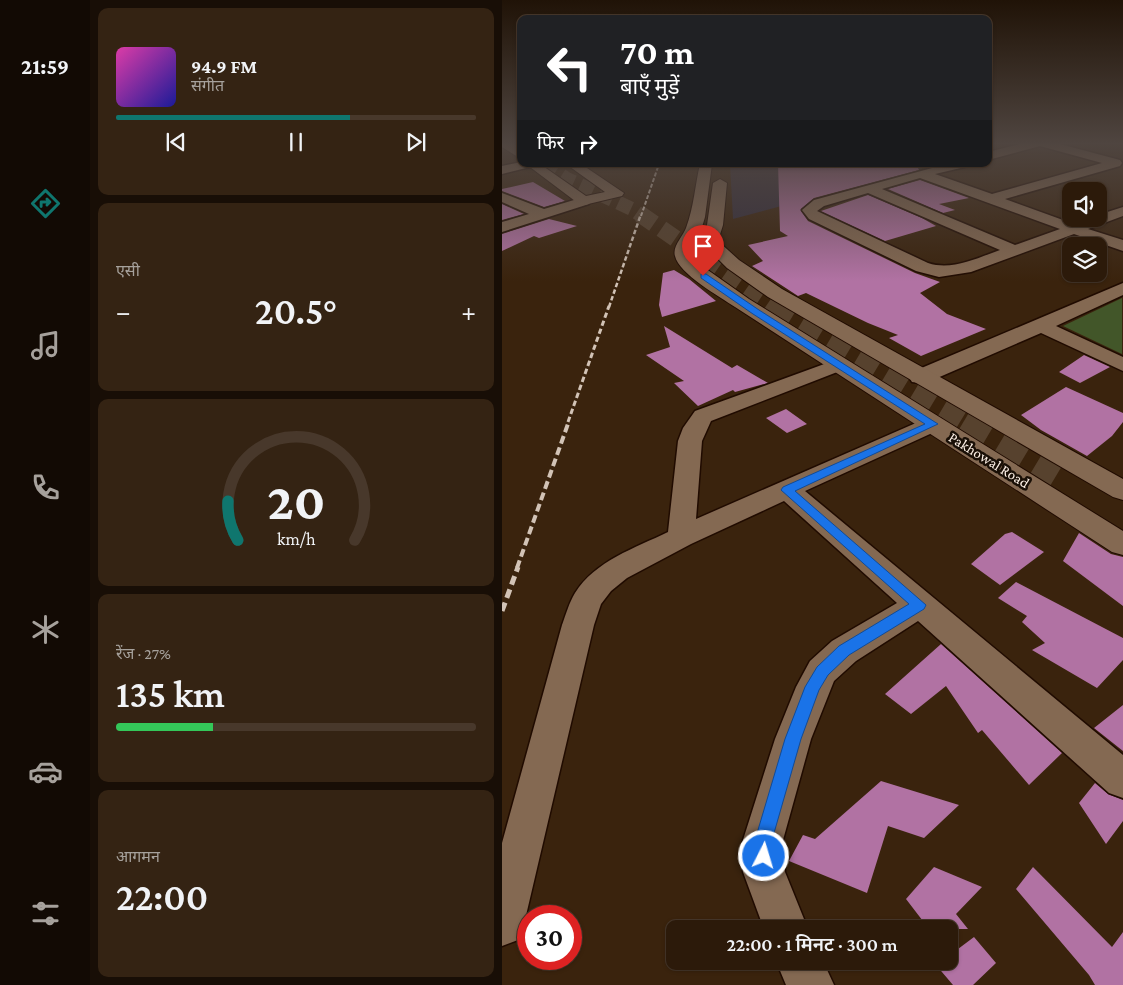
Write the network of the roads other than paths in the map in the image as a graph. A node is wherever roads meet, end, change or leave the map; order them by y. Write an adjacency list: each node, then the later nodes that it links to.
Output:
1 (567, 189): 10 (street)
2 (611, 189): 10 (street)
3 (701, 189): 13 (street)
4 (719, 189): 16 (street)
5 (870, 189): 18 (street); 18 (street)
6 (963, 189): 9 (street)
7 (1028, 189): 9 (street)
8 (502, 198): 12 (street)
9 (991, 199): 15 (street)
10 (584, 201): 12 (street)
11 (1122, 211): 15 (street)
12 (543, 214): 14 (street)
13 (695, 224): 16 (street); 21 (street, Pakhowal Road)
14 (502, 226)
15 (1076, 229): 17 (street); 18 (street)
16 (712, 233): 23 (street)
17 (1122, 246)
18 (1016, 250)
19 (1122, 288): 20 (street)
20 (1041, 326): 22 (street); 23 (street)
21 (838, 365): 24 (street, Pakhowal Road); 27 (street)
22 (1122, 365)
23 (920, 376): 26 (street)
24 (933, 424): 25 (street); 28 (street, Pakhowal Road)
25 (787, 490): 27 (street); 29 (street)
26 (1122, 491)
27 (681, 537): 32 (street)
28 (1122, 544)
29 (919, 605): 30 (street); 31 (street)
30 (1122, 780)
31 (783, 920)
32 (502, 924)
33 (804, 970): 34 (street)
34 (810, 985)

